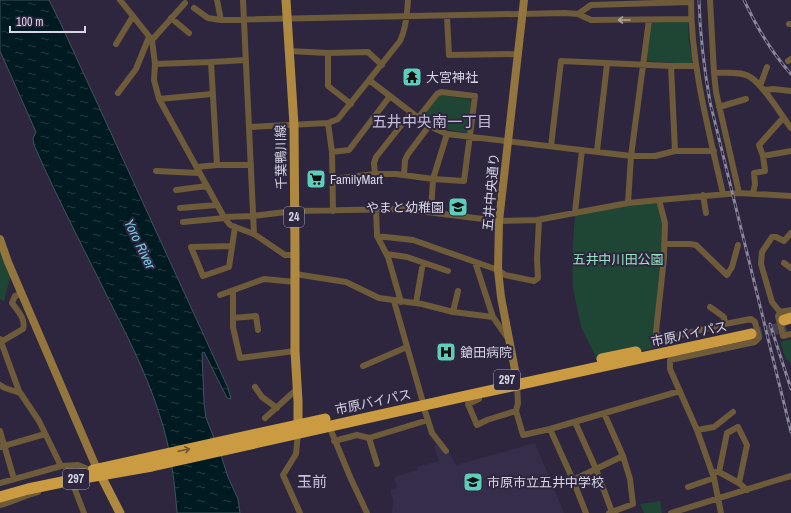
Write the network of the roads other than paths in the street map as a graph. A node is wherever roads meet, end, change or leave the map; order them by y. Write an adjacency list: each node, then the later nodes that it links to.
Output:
1 (120, 0): 14 (street)
2 (217, 0): 20 (street)
3 (243, 0): 21 (street)
4 (286, 0): 18 (main road, 千葉鴨川線 / 24)
5 (408, 0): 16 (street)
6 (524, 0): 12 (street, 五井中央通り)
7 (710, 0): 38 (street)
8 (691, 1): 9 (street); 19 (street)
9 (650, 2): 13 (street)
10 (185, 3): 17 (street)
11 (194, 8): 20 (street)
12 (523, 13): 13 (street); 15 (street); 28 (street, 五井中央通り)
13 (578, 14): 22 (street, one-way to 13)
14 (132, 16): 24 (street); 25 (street)
15 (447, 16): 16 (street); 28 (street)
16 (407, 17): 18 (street); 33 (street)
17 (172, 18): 23 (street); 24 (street)
18 (287, 18): 21 (street); 26 (main road, 千葉鴨川線 / 24)
19 (691, 19): 22 (street); 36 (street)
20 (221, 20): 21 (street)
21 (244, 20): 29 (street)
22 (649, 20): 34 (street)
23 (189, 32)
24 (150, 39): 31 (street); 42 (street)
25 (116, 44)
26 (290, 51): 27 (street); 53 (main road, 千葉鴨川線 / 24)
27 (328, 53): 33 (street); 47 (street)
28 (517, 54): 59 (street, 五井中央通り)
29 (246, 60): 30 (street); 55 (street)
30 (211, 62): 31 (street); 43 (street)
31 (155, 64): 45 (street)
32 (607, 64): 34 (street); 60 (street); 63 (street)
33 (382, 65): 39 (street)
34 (643, 65): 35 (street); 67 (street)
35 (671, 66): 36 (street); 64 (street)
36 (696, 66): 65 (street)
37 (767, 67): 40 (street)
38 (714, 73): 40 (street); 48 (street)
39 (369, 80): 44 (street); 47 (street)
40 (762, 88): 41 (street); 51 (street)
41 (791, 92)
42 (118, 93)
43 (212, 94): 45 (street); 69 (street)
44 (390, 96): 49 (street); 66 (street)
45 (159, 99): 72 (street)
46 (746, 99): 48 (street)
47 (351, 104): 52 (street)
48 (719, 107): 79 (street)
49 (411, 113): 50 (street); 73 (street)
50 (418, 118): 54 (street); 58 (street)
51 (783, 118): 56 (street); 68 (street)
52 (328, 123): 53 (street); 66 (street)
53 (294, 125): 55 (street); 89 (main road, 千葉鴨川線 / 24)
54 (430, 126): 57 (street); 74 (street)
55 (250, 127): 70 (street)
56 (791, 128)
57 (448, 134): 58 (street); 76 (street)
58 (471, 137): 59 (street); 76 (street)
59 (508, 140): 60 (street); 96 (street, 五井中央通り)
60 (551, 146): 61 (street)
61 (582, 150): 63 (street); 92 (street)
62 (791, 150): 68 (street)
63 (597, 151): 67 (street)
64 (675, 151): 65 (street); 67 (street)
65 (714, 151): 80 (street)
66 (332, 152): 75 (street)
67 (632, 156): 85 (street)
68 (763, 156): 81 (street)
69 (217, 165): 70 (street); 72 (street)
70 (251, 165): 94 (street)
71 (156, 170): 72 (street)
72 (198, 170): 77 (street)
73 (375, 174): 74 (street); 75 (street)
74 (404, 176): 76 (street)
75 (333, 179): 90 (street)
76 (433, 179): 91 (street)
77 (207, 186): 78 (street); 86 (street)
78 (176, 190)
79 (740, 193): 80 (street); 81 (street)
80 (723, 194): 82 (street)
81 (753, 194): 83 (street)
82 (703, 196): 84 (street); 93 (street)
83 (791, 196)
84 (659, 200): 85 (street); 104 (street)
85 (628, 203): 92 (street)
86 (217, 204): 87 (street); 95 (street)
87 (180, 208)
88 (376, 209): 90 (street); 91 (street); 102 (street)
89 (294, 211): 90 (street); 94 (street); 108 (main road, 千葉鴨川線 / 24)
90 (333, 211)
91 (431, 212): 96 (street)
92 (576, 212): 97 (street)
93 (706, 212)
94 (253, 216): 95 (street); 101 (street)
95 (225, 217): 98 (street); 99 (street)
96 (499, 220): 97 (street); 113 (street, 五井中央通り)
97 (539, 220): 113 (street)
98 (183, 222)
99 (235, 227): 101 (street); 106 (street)
100 (791, 233): 128 (street)
101 (254, 234): 108 (street)
102 (377, 236): 107 (street); 109 (street)
103 (0, 239): 118 (street)
104 (664, 244): 105 (street); 129 (street)
105 (738, 245)
106 (232, 246): 106 (street)
107 (387, 254): 114 (street); 121 (street)
108 (295, 256): 115 (main road, 千葉鴨川線 / 24)
109 (475, 262): 113 (street); 126 (street)
110 (784, 263): 112 (street)
111 (422, 268): 122 (street)
112 (791, 268)
113 (498, 270): 133 (street, 五井中央通り)
114 (448, 271)
115 (295, 278): 116 (street); 120 (street); 135 (main road, 千葉鴨川線 / 24)
116 (233, 291): 119 (street); 127 (street)
117 (458, 291): 125 (street)
118 (22, 294): 132 (street); 167 (street)
119 (220, 295)
120 (394, 301): 121 (street); 134 (street)
121 (401, 302): 122 (street)
122 (416, 303): 125 (street)
123 (710, 307): 129 (street)
124 (791, 310): 128 (street)
125 (453, 312): 126 (street)
126 (493, 317): 133 (street)
127 (233, 318): 130 (street); 135 (street)
128 (787, 323)
129 (725, 324): 142 (street)
130 (258, 330)
131 (751, 331): 138 (highway, 市原バイパス / 297)
132 (1, 340): 136 (street)
133 (509, 341): 138 (street, 五井中央通り)
134 (407, 347): 137 (street); 145 (street)
135 (295, 351): 141 (main road, 千葉鴨川線 / 24)
136 (2, 352): 143 (street)
137 (363, 366)
138 (517, 381): 145 (highway, 市原バイパス / 297); 147 (street)
139 (0, 385): 143 (street)
140 (255, 387): 146 (street)
141 (297, 389): 146 (street); 154 (main road, 千葉鴨川線 / 24)
142 (680, 391): 149 (street); 156 (street)
143 (20, 393): 158 (street)
144 (479, 399): 147 (street)
145 (422, 402): 151 (street); 153 (highway, 市原バイパス / 297); 154 (highway, 市原バイパス / 297)
146 (277, 408): 150 (street)
147 (516, 411): 155 (street)
148 (733, 412): 156 (street)
149 (604, 413): 152 (street); 163 (street)
150 (265, 418)
151 (428, 420): 159 (street); 162 (street)
152 (575, 422): 155 (street); 166 (street)
153 (329, 426): 154 (highway, 市原バイパス / 297); 160 (street)
154 (298, 429): 167 (highway, 市原バイパス / 297); 185 (street)
155 (550, 429): 173 (street)
156 (698, 430): 169 (street)
157 (0, 431): 161 (street)
158 (45, 434): 161 (street); 165 (street)
159 (369, 438): 160 (street); 164 (street)
160 (334, 441): 186 (street)
161 (2, 447): 171 (street)
162 (446, 451)
163 (623, 456): 166 (street); 182 (street)
164 (377, 464)
165 (61, 466): 167 (street); 171 (street)
166 (596, 469): 173 (street); 182 (street)
167 (96, 472): 172 (highway, 市原バイパス / 297); 184 (main road)
168 (719, 472): 169 (street); 175 (street); 175 (street)
169 (713, 475): 176 (street); 180 (street)
170 (791, 476): 178 (street)
171 (14, 479): 174 (street)
172 (72, 480): 177 (highway, 市原バイパス / 297); 179 (highway, 市原バイパス / 297); 181 (street); 183 (street)
173 (573, 480): 187 (street)
174 (0, 483)
175 (738, 483): 178 (street)
176 (688, 487)
177 (0, 490)
178 (747, 490): 180 (street)
179 (0, 497)
180 (718, 499): 188 (street); 189 (street)
181 (0, 505)
182 (610, 512)
183 (84, 513)
184 (120, 513)
185 (300, 513)
186 (367, 513)
187 (586, 513)
188 (671, 513)
189 (721, 513)

